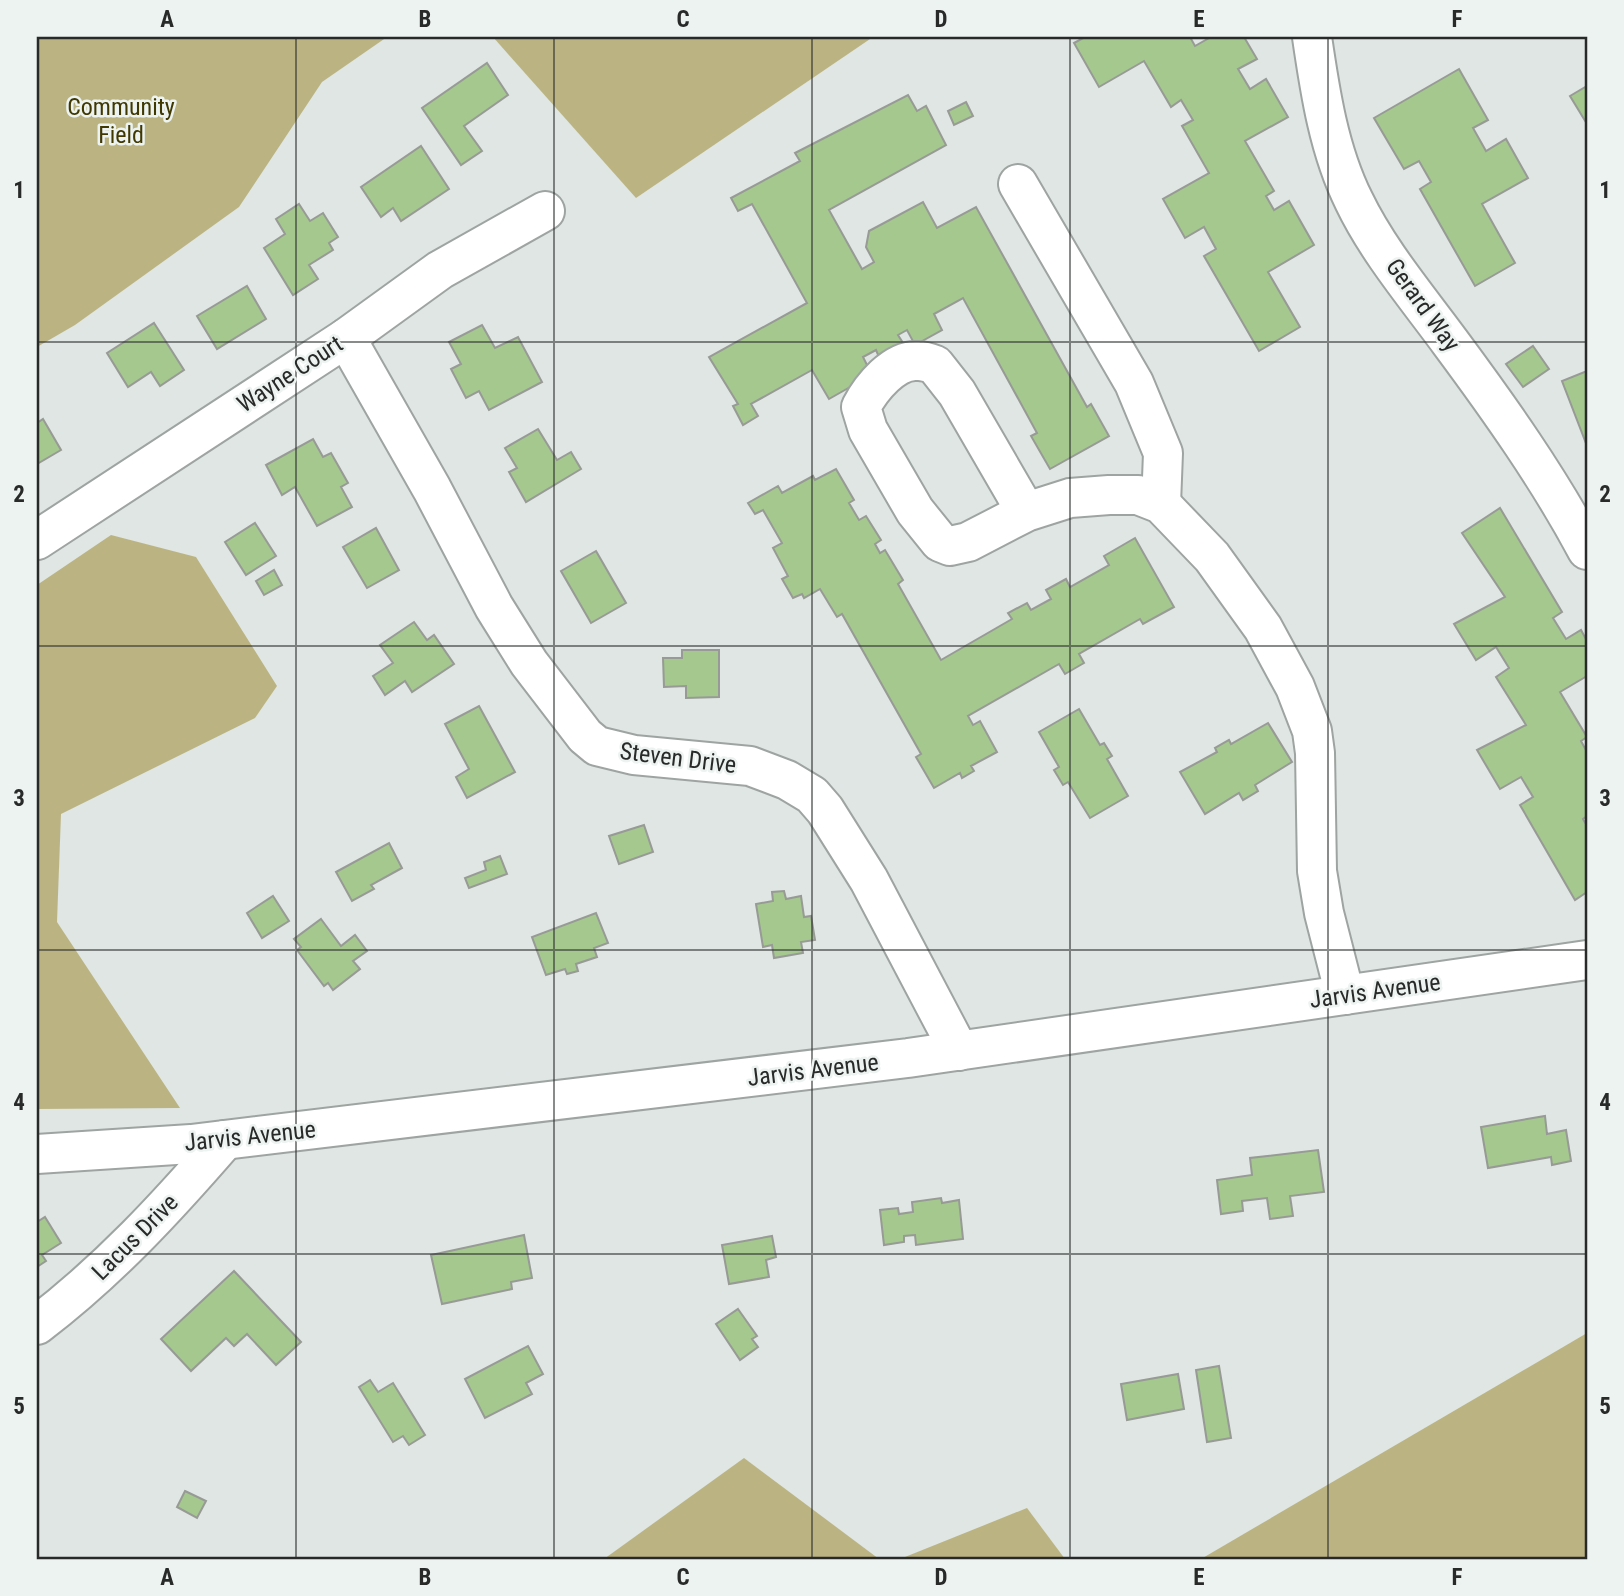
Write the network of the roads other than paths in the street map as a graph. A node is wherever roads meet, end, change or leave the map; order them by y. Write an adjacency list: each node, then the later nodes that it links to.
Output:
1 (1312, 37): 8 (street, Gerard Way)
2 (1017, 184): 5 (street)
3 (545, 211): 4 (street, Wayne Court)
4 (345, 338): 7 (street, Wayne Court); 11 (street, Steven Drive)
5 (1161, 504): 6 (street); 10 (street)
6 (1026, 512): 6 (street)
7 (37, 540)
8 (1587, 550)
9 (1587, 960): 10 (street, Jarvis Avenue)
10 (1345, 995): 11 (street, Jarvis Avenue)
11 (959, 1051): 12 (street, Jarvis Avenue)
12 (225, 1140): 13 (street, Jarvis Avenue); 14 (street, Lacus Drive)
13 (37, 1154)
14 (37, 1325)

